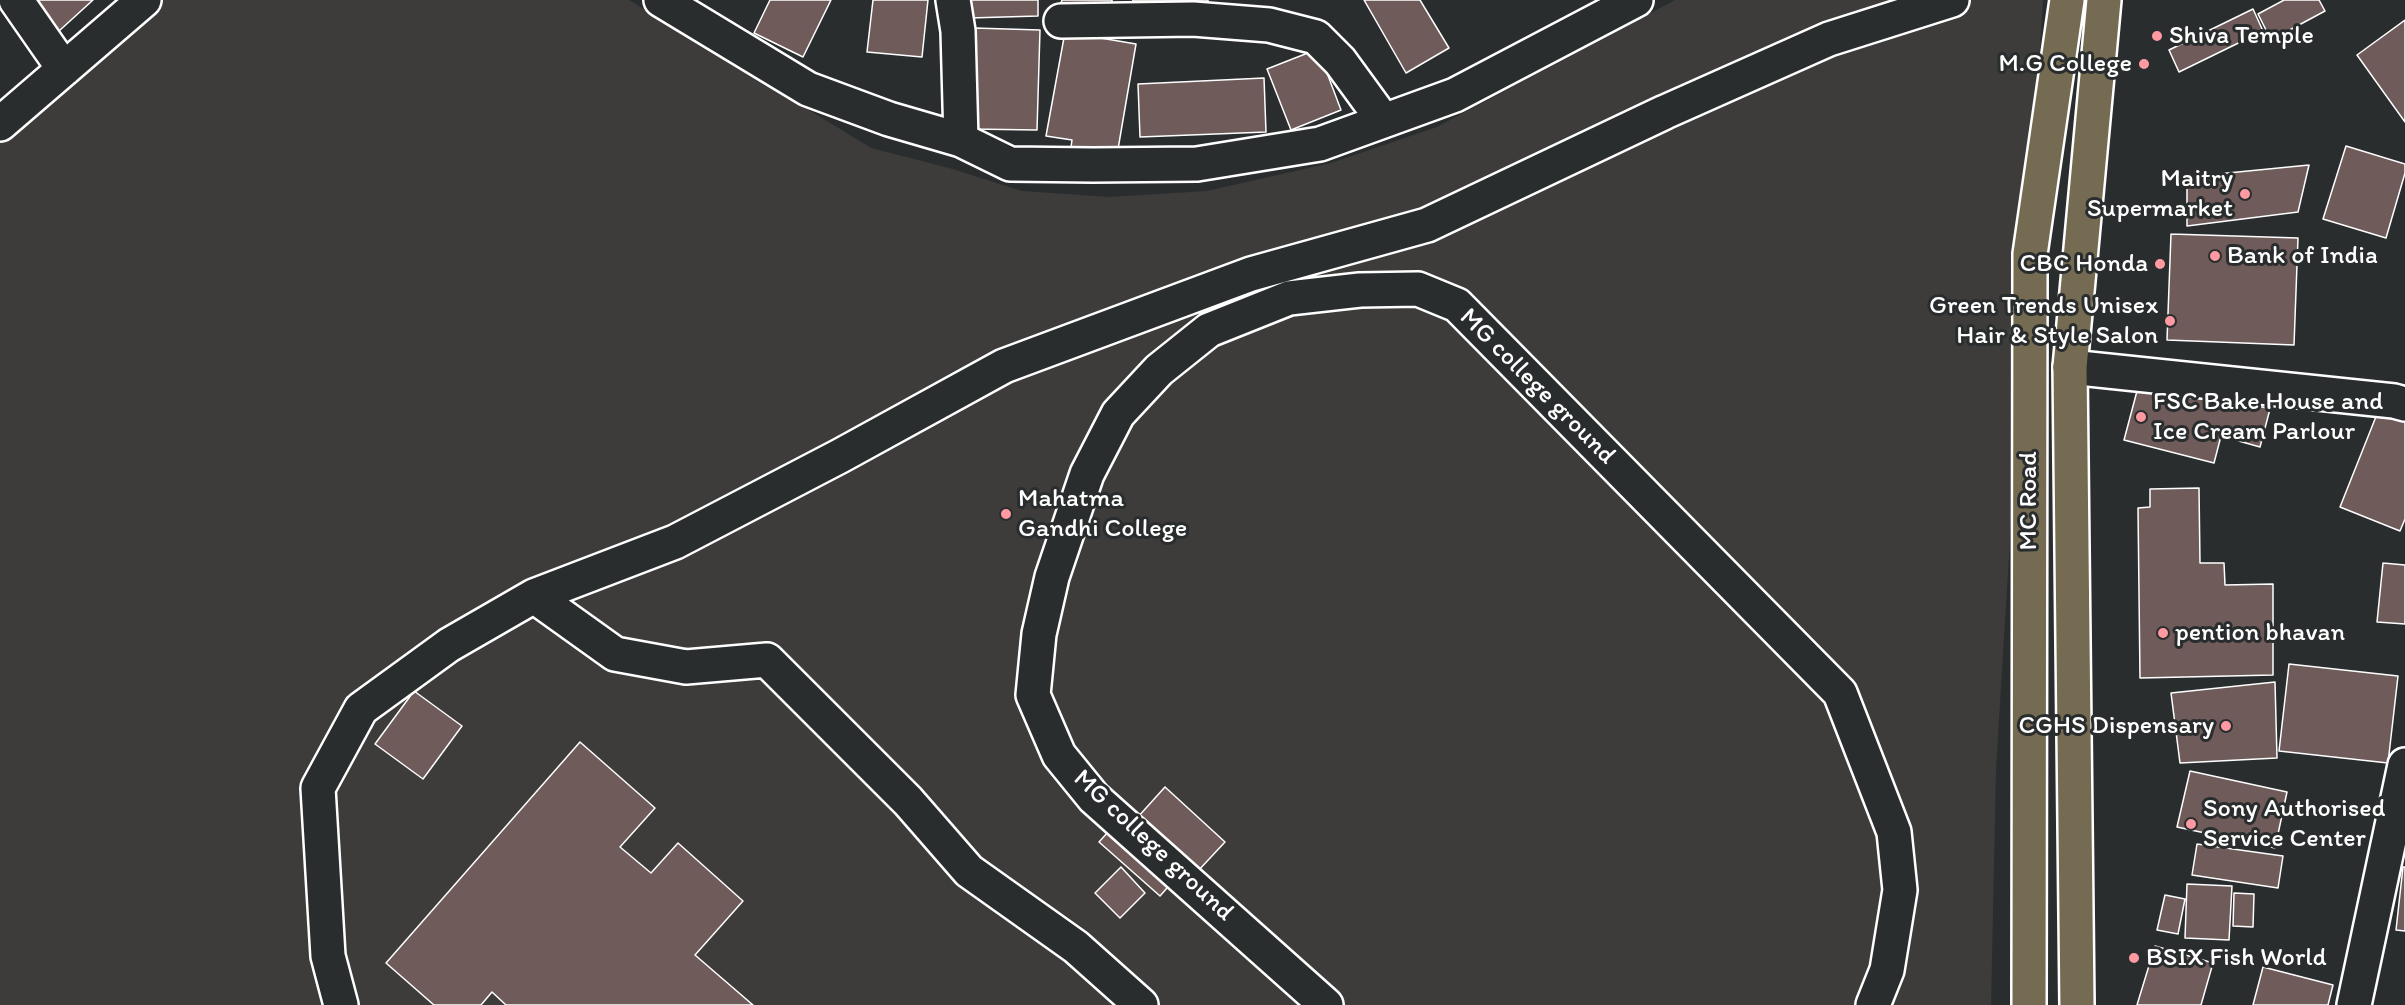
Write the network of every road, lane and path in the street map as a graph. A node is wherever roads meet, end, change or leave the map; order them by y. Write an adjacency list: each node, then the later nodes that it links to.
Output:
1 (16, 0): 10 (street)
2 (144, 0): 10 (street)
3 (661, 0): 13 (street)
4 (953, 0): 13 (street)
5 (1636, 0): 11 (street)
6 (1952, 0): 16 (street)
7 (2067, 0): 22 (main road, MC Road)
8 (2104, 0): 14 (main road, MC Road)
9 (1061, 21): 11 (street)
10 (64, 69): 12 (street)
11 (1383, 120): 13 (street)
12 (0, 124)
13 (961, 140)
14 (2070, 367): 15 (street); 23 (main road, MC Road)
15 (2405, 404)
16 (534, 596): 18 (street); 19 (street)
17 (2405, 765): 24 (street)
18 (341, 1005)
19 (1141, 1005)
20 (1326, 1005): 21 (street, MG college ground)
21 (1873, 1005)
22 (2029, 1005)
23 (2077, 1005)
24 (2354, 1005)

